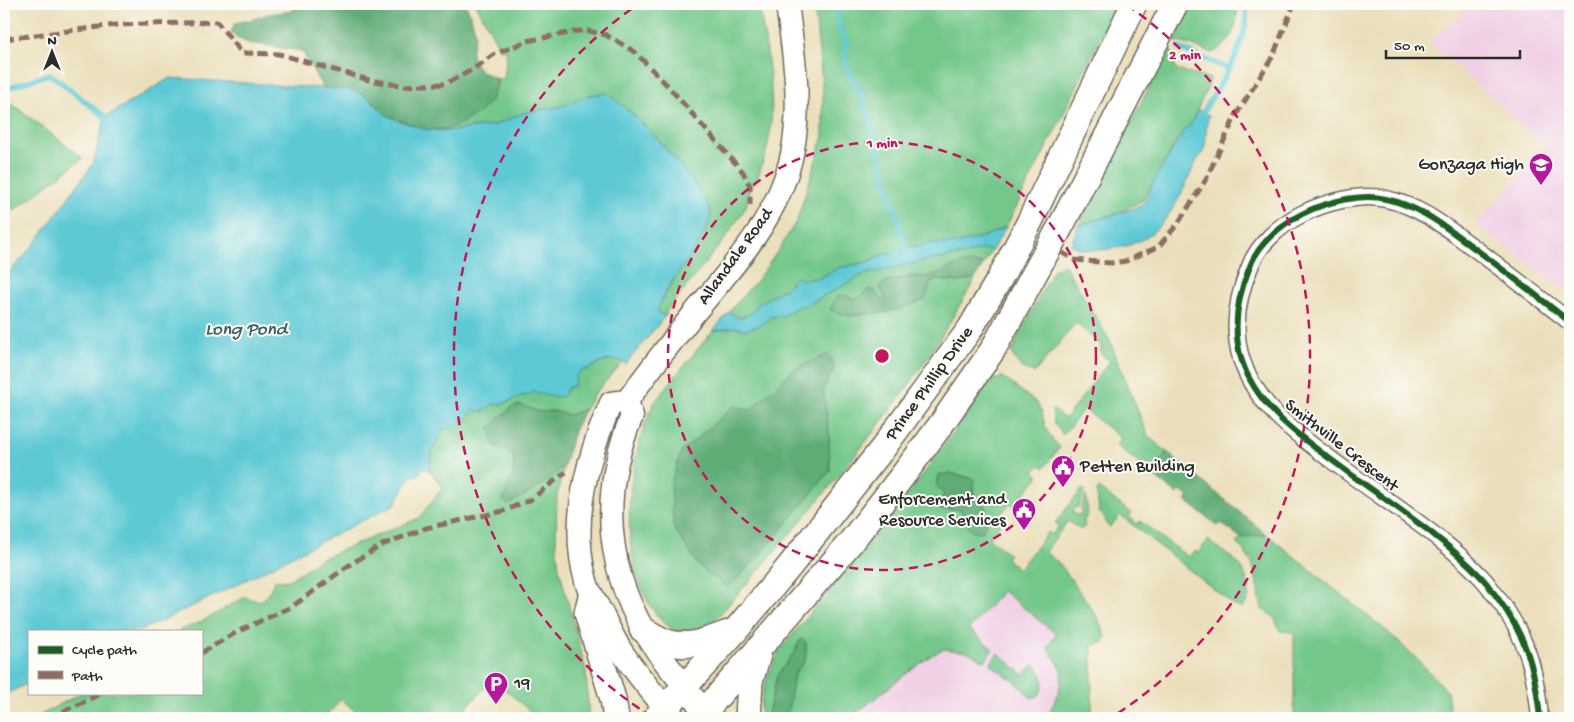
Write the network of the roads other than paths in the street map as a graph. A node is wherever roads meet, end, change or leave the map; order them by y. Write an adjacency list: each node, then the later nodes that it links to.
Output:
1 (787, 4): 5 (main road, Allandale Road)
2 (1134, 4): 8 (main road, Prince Phillip Drive)
3 (1175, 4): 9 (main road, Prince Phillip Drive)
4 (1570, 322): 15 (street, Smithville Crescent)
5 (627, 401): 6 (main road, Allandale Road); 7 (main road)
6 (591, 596): 11 (main road, Allandale Road); 13 (main road)
7 (642, 629): 8 (main road); 10 (main road)
8 (736, 630): 10 (main road, Prince Phillip Drive)
9 (762, 646): 12 (main road, Prince Phillip Drive); 14 (main road)
10 (684, 687): 11 (main road, Prince Phillip Drive); 12 (main road)
11 (665, 715)
12 (704, 717)
13 (616, 718)
14 (748, 718)
15 (1540, 718)

